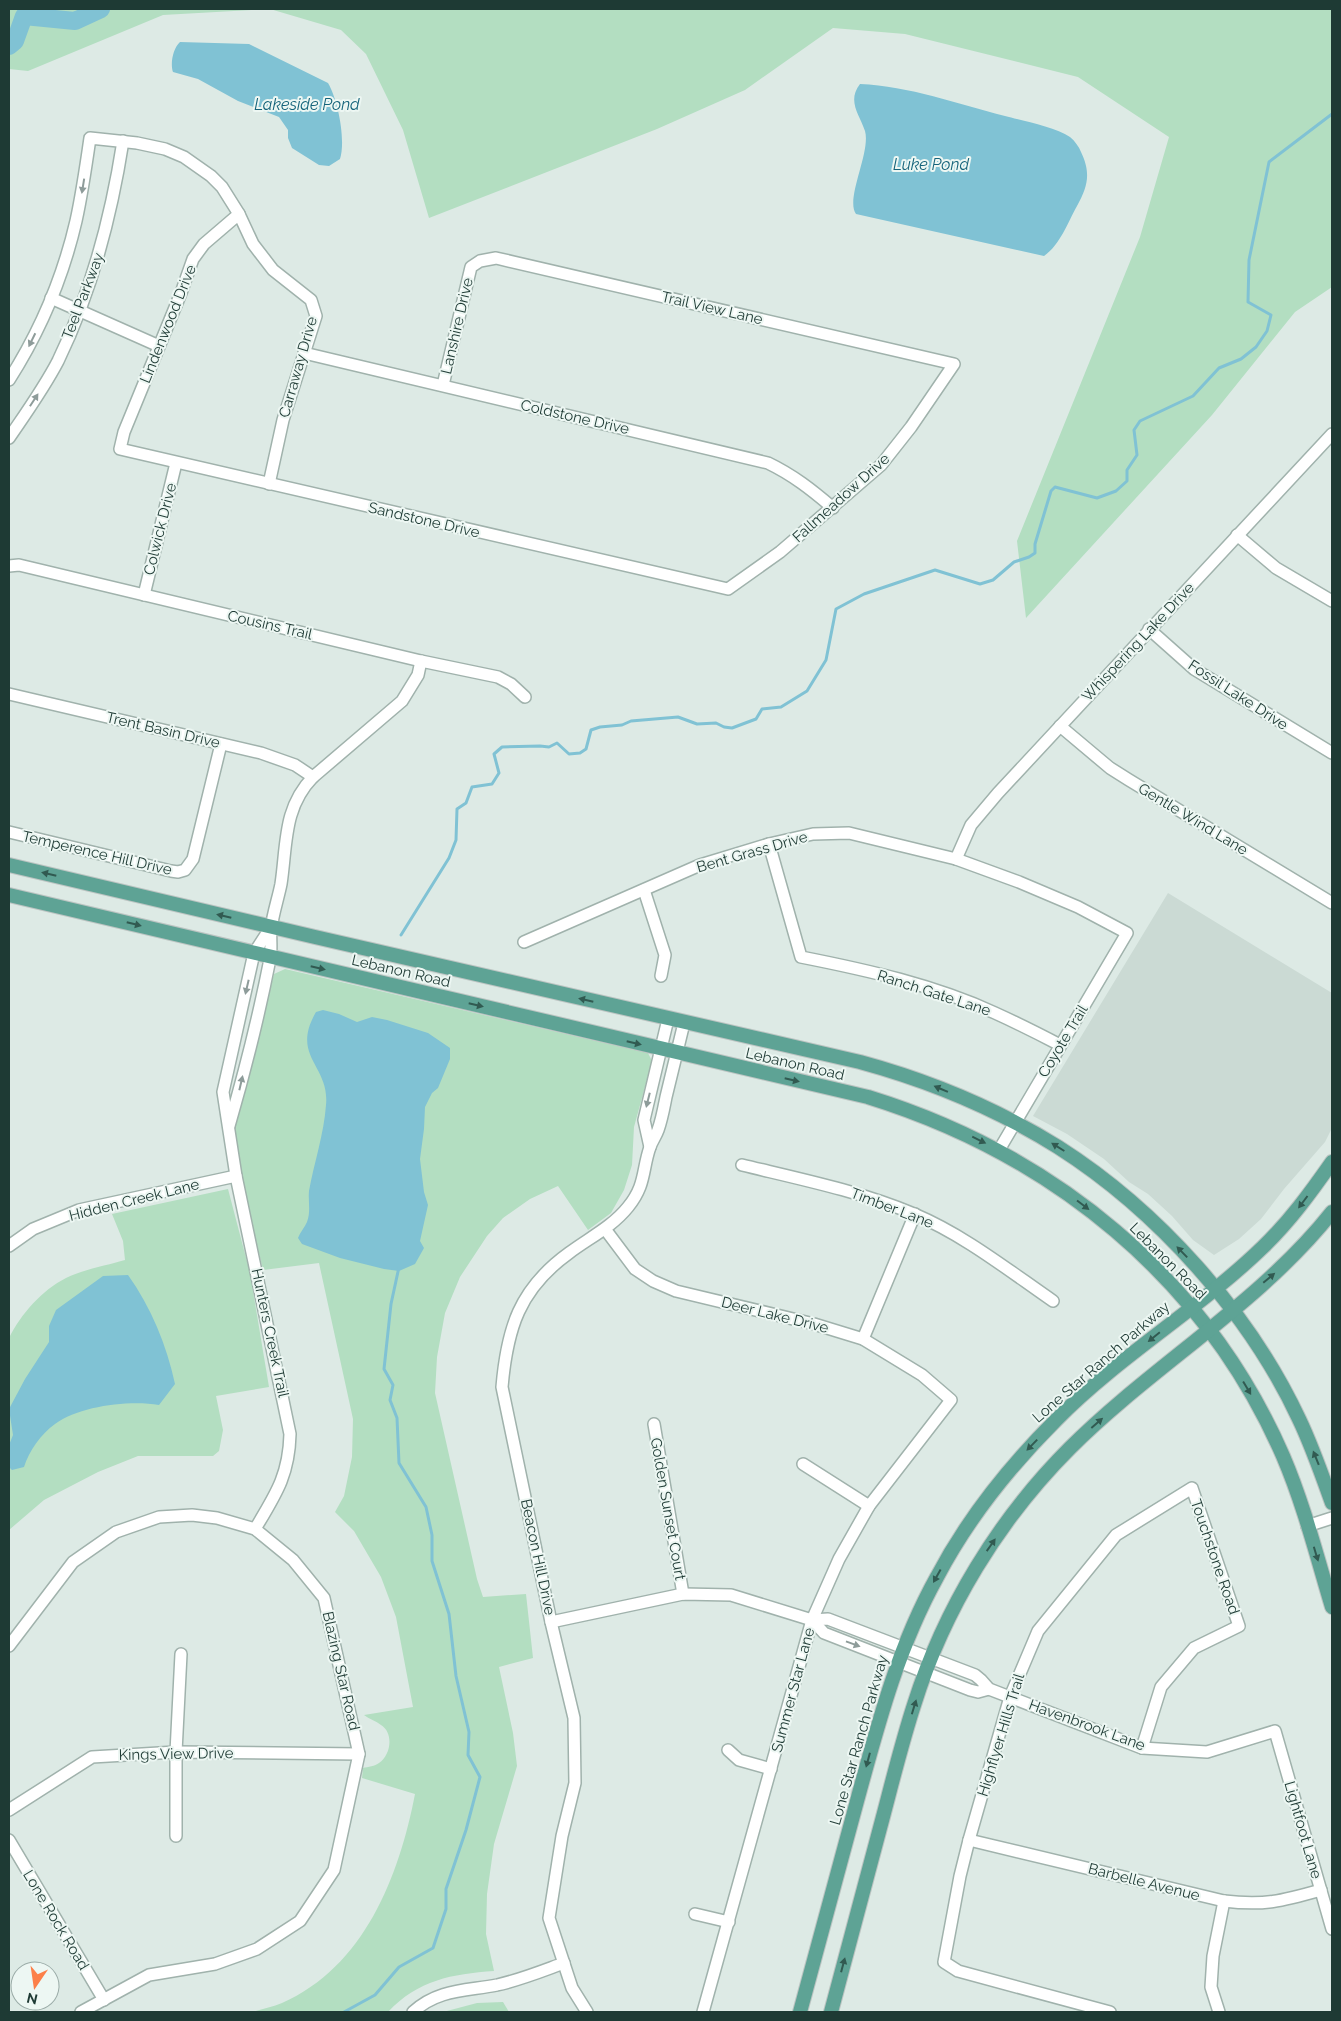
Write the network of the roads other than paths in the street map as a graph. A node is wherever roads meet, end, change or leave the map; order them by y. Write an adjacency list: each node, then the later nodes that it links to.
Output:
1 (90, 138): 2 (street, Carraway Drive); 5 (street, Teel Parkway, one-way to 5)
2 (123, 141): 3 (street, Carraway Drive); 6 (street, Teel Parkway)
3 (239, 214): 7 (street, Lindenwood Drive); 8 (street, Carraway Drive)
4 (471, 267): 9 (street, Trail View Lane); 11 (street, Lanshire Drive)
5 (51, 298): 6 (street); 10 (street, Teel Parkway, one-way to 10)
6 (79, 310): 7 (street); 13 (street, Teel Parkway, one-way to 6)
7 (159, 346): 14 (street, Lindenwood Drive)
8 (304, 353): 11 (street, Coldstone Drive); 16 (street, Carraway Drive)
9 (954, 364): 17 (street, Fallmeadow Drive)
10 (9, 380)
11 (443, 385): 17 (street, Coldstone Drive)
12 (1332, 435): 18 (street, Whispering Lake Drive)
13 (9, 438)
14 (120, 449): 15 (street, Sandstone Drive)
15 (176, 462): 16 (street, Sandstone Drive); 21 (street, Colwick Drive)
16 (269, 484): 20 (street, Sandstone Drive)
17 (833, 508): 20 (street, Fallmeadow Drive)
18 (1237, 535): 22 (street); 23 (street, Whispering Lake Drive)
19 (9, 566): 21 (street, Cousins Trail)
20 (728, 589)
21 (144, 595): 24 (street, Cousins Trail)
22 (1332, 601)
23 (1149, 629): 27 (street, Whispering Lake Drive); 29 (street, Fossil Lake Drive)
24 (420, 661): 26 (street, Cousins Trail); 30 (street, Hunters Creek Trail)
25 (9, 694): 28 (street, Trent Basin Drive)
26 (525, 697)
27 (1060, 726): 33 (street, Whispering Lake Drive); 37 (street, Gentle Wind Lane)
28 (221, 744): 30 (street, Trent Basin Drive); 31 (street, Temperence Hill Drive)
29 (1332, 753)
30 (313, 777): 38 (street, Hunters Creek Trail)
31 (9, 832)
32 (769, 844): 33 (street, Bent Grass Drive); 35 (street, Bent Grass Drive); 46 (street, Ranch Gate Lane)
33 (956, 859): 39 (street, Bent Grass Drive)
34 (9, 865): 38 (main road, Lebanon Road, one-way to 34)
35 (644, 890): 40 (street, Bent Grass Drive); 43 (street)
36 (9, 895): 41 (main road, Lebanon Road, one-way to 41)
37 (1332, 903)
38 (271, 927): 41 (street, Hunters Creek Trail); 42 (street, Hunters Creek Trail); 44 (main road, Lebanon Road, one-way to 38)
39 (1127, 932): 46 (street, Coyote Trail)
40 (524, 942)
41 (254, 953): 42 (main road, Lebanon Road); 50 (street, Hunters Creek Trail, one-way to 50)
42 (270, 957): 47 (main road, Lebanon Road, one-way to 47); 50 (street, Hunters Creek Trail, one-way to 42)
43 (661, 976)
44 (668, 1019): 45 (main road, Lebanon Road); 47 (street, Beacon Hill Drive)
45 (684, 1023): 48 (street, Beacon Hill Drive); 49 (main road, Lebanon Road, one-way to 45)
46 (1060, 1045): 49 (street, Coyote Trail)
47 (660, 1049): 48 (main road, Lebanon Road); 51 (street, Beacon Hill Drive, one-way to 51)
48 (676, 1053): 51 (street, Beacon Hill Drive); 52 (main road, Lebanon Road, one-way to 52)
49 (1015, 1122): 52 (street, Coyote Trail); 60 (main road, Lebanon Road, one-way to 49)
50 (227, 1130): 55 (street, Hunters Creek Trail)
51 (650, 1147): 58 (street, Beacon Hill Drive)
52 (998, 1150): 62 (main road, Lebanon Road, one-way to 62)
53 (1332, 1162): 60 (main road, Lone Star Ranch Parkway, one-way to 60)
54 (742, 1165): 57 (street, Timber Lane)
55 (236, 1176): 59 (street, Hidden Creek Lane); 74 (street, Hunters Creek Trail)
56 (1332, 1212): 63 (main road, one-way to 56)
57 (915, 1214): 61 (street, Timber Lane); 65 (street)
58 (605, 1229): 65 (street, Deer Lake Drive); 78 (street, Beacon Hill Drive)
59 (9, 1246)
60 (1215, 1288): 62 (main road, Lone Star Ranch Parkway); 63 (main road, Lebanon Road)
61 (1053, 1300)
62 (1192, 1306): 64 (main road, Lebanon Road); 80 (main road, Lone Star Ranch Parkway, one-way to 80)
63 (1232, 1310): 64 (main road); 70 (main road, Lebanon Road, one-way to 63)
64 (1209, 1328): 73 (main road, Lebanon Road, one-way to 73); 82 (main road, one-way to 64)
65 (863, 1340): 66 (street, Deer Lake Drive)
66 (951, 1400): 71 (street, Summer Star Lane)
67 (654, 1424): 75 (street, Golden Sunset Court)
68 (803, 1464): 71 (street)
69 (1192, 1488): 86 (street, Highflyer Hills Trail); 88 (street, Touchstone Road)
70 (1332, 1503)
71 (869, 1506): 77 (street, Summer Star Lane)
72 (1332, 1518): 73 (street)
73 (1307, 1526): 76 (main road, Lebanon Road, one-way to 76)
74 (255, 1529): 79 (street, Blazing Star Road); 91 (street, Blazing Star Road)
75 (683, 1594): 77 (street, Havenbrook Lane); 78 (street, Havenbrook Lane)
76 (1332, 1607)
77 (812, 1620): 80 (street, Havenbrook Lane); 83 (street, Havenbrook Lane, one-way to 83); 92 (street, Summer Star Lane)
78 (551, 1622): 102 (street, Beacon Hill Drive)
79 (9, 1646)
80 (904, 1647): 82 (street, Havenbrook Lane); 83 (main road, Lone Star Ranch Parkway)
81 (181, 1654): 90 (street)
82 (932, 1658): 84 (main road); 85 (street, Havenbrook Lane)
83 (898, 1661): 84 (street, Havenbrook Lane); 108 (main road, Lone Star Ranch Parkway, one-way to 108)
84 (926, 1672): 85 (street, Havenbrook Lane); 109 (main road, one-way to 84)
85 (989, 1689): 86 (street, Havenbrook Lane)
86 (1010, 1697): 88 (street, Havenbrook Lane); 96 (street, Highflyer Hills Trail)
87 (1275, 1731): 88 (street, Havenbrook Lane); 97 (street, Lightfoot Lane)
88 (1142, 1748)
89 (728, 1750): 92 (street)
90 (176, 1752): 91 (street, Kings View Drive); 93 (street, Kings View Drive); 94 (street)
91 (359, 1754): 103 (street)
92 (771, 1769): 100 (street, Summer Star Lane)
93 (9, 1810)
94 (176, 1836)
95 (9, 1840): 103 (street, Lone Rock Road)
96 (969, 1840): 98 (street, Barbelle Avenue); 110 (street, Highflyer Hills Trail)
97 (1321, 1890): 98 (street, Barbelle Avenue); 101 (street, Lightfoot Lane)
98 (1224, 1901): 111 (street)
99 (695, 1914): 100 (street)
100 (729, 1922): 107 (street, Summer Star Lane)
101 (1332, 1929)
102 (564, 1963): 105 (street); 106 (street, Beacon Hill Drive)
103 (104, 2000): 104 (street)
104 (81, 2012)
105 (414, 2012)
106 (587, 2012)
107 (702, 2012)
108 (800, 2012)
109 (831, 2012)
110 (1110, 2012)
111 (1220, 2012)

